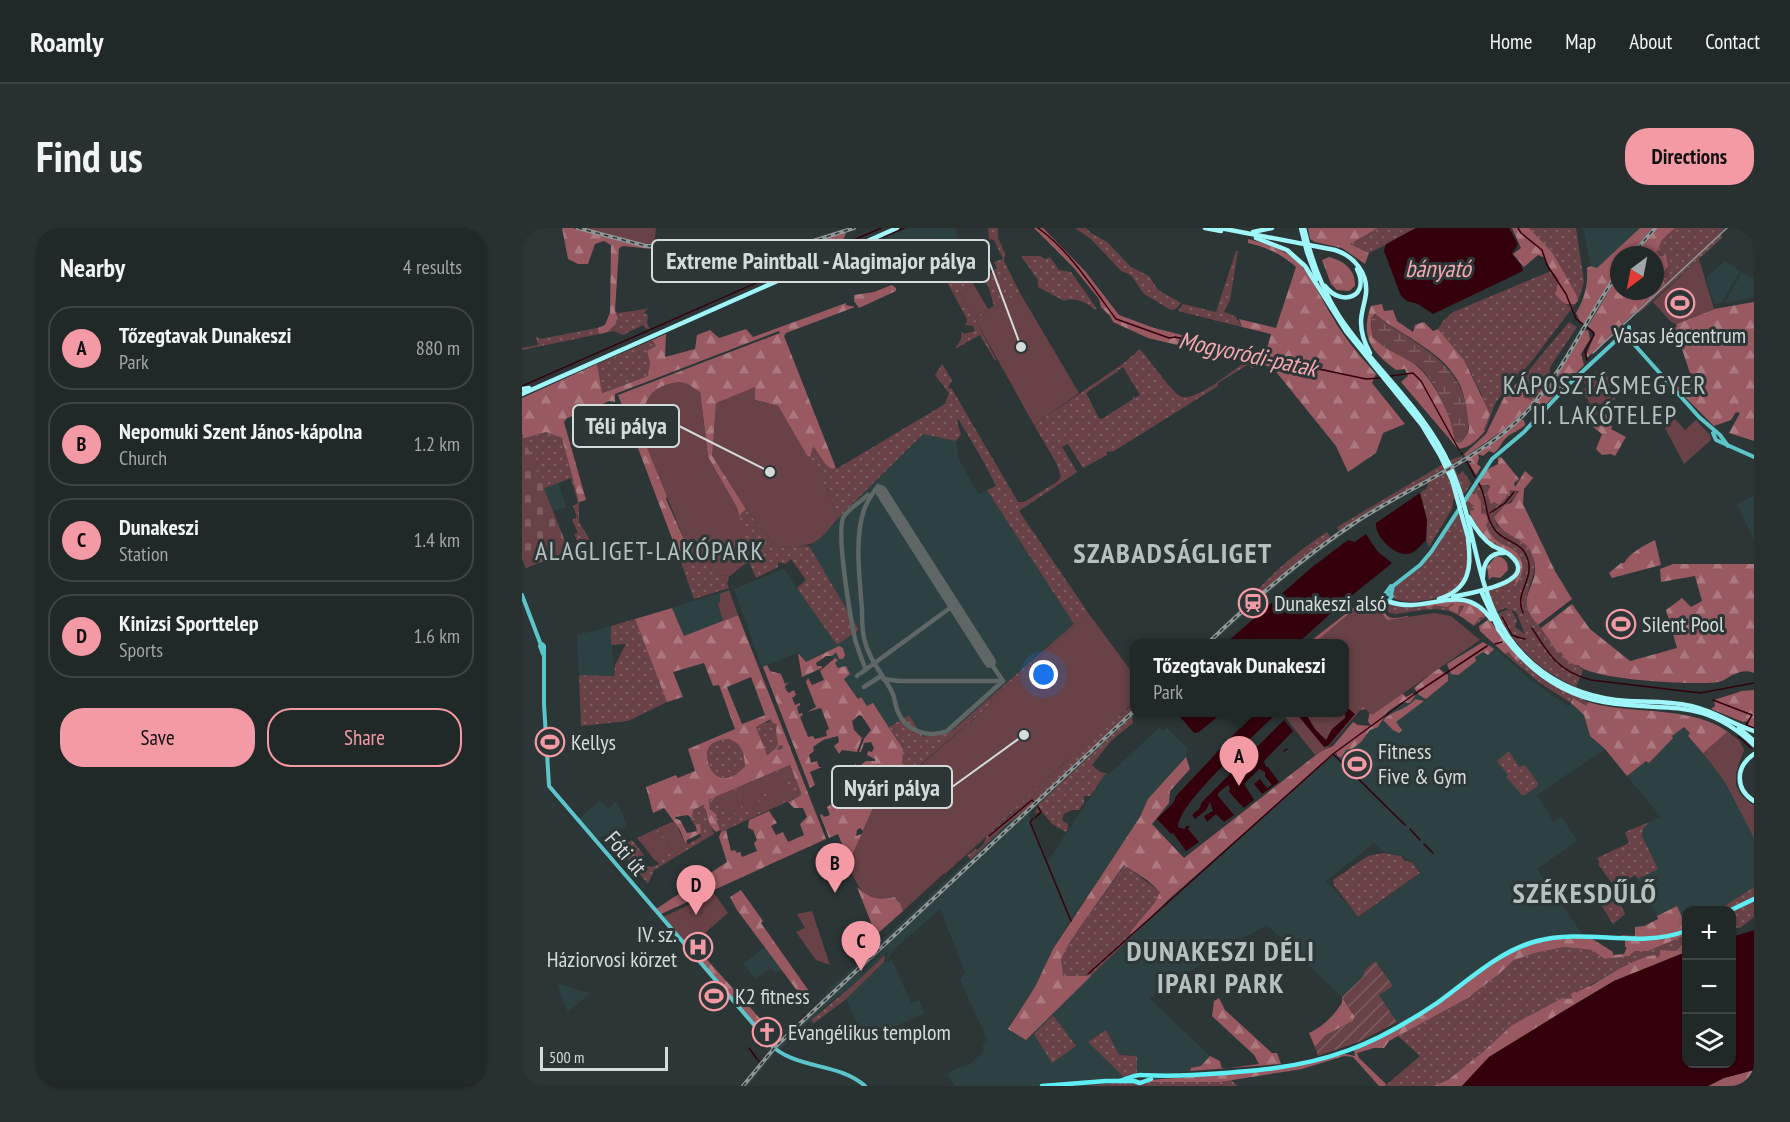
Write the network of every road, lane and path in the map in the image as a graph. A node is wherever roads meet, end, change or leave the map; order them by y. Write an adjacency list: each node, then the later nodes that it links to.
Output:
1 (890, 228): 16 (highway)
2 (897, 228): 16 (highway)
3 (1205, 228): 8 (highway)
4 (1220, 228): 7 (highway)
5 (1272, 228): 7 (highway)
6 (1303, 228): 9 (highway)
7 (1238, 231): 9 (highway)
8 (1256, 238): 9 (highway); 11 (highway)
9 (1308, 249): 10 (highway); 10 (highway); 11 (highway); 15 (highway)
10 (1319, 276): 15 (highway)
11 (1327, 301): 15 (highway)
12 (1629, 327): 14 (main road)
13 (1617, 339): 14 (main road); 14 (main road); 19 (main road)
14 (1632, 341): 18 (main road)
15 (1382, 373): 17 (highway)
16 (522, 391)
17 (1437, 445): 21 (highway); 21 (highway)
18 (1754, 457)
19 (1490, 461): 20 (main road); 20 (main road)
20 (1484, 468): 26 (main road)
21 (1465, 514): 22 (highway); 23 (highway); 24 (highway)
22 (1467, 533): 24 (highway); 27 (highway)
23 (1513, 557): 24 (highway); 27 (highway)
24 (1482, 584): 28 (highway)
25 (522, 595): 38 (main road, Fóti út)
26 (1390, 597): 27 (highway); 27 (highway)
27 (1433, 601): 28 (highway)
28 (1492, 616): 29 (highway); 32 (highway)
29 (1717, 714): 30 (highway); 31 (highway)
30 (1754, 732)
31 (1754, 741)
32 (1754, 746)
33 (1754, 754): 34 (highway)
34 (1754, 801)
35 (1754, 899): 36 (main road)
36 (1736, 908)
37 (1682, 932): 39 (main road)
38 (865, 1086)
39 (1042, 1086)

